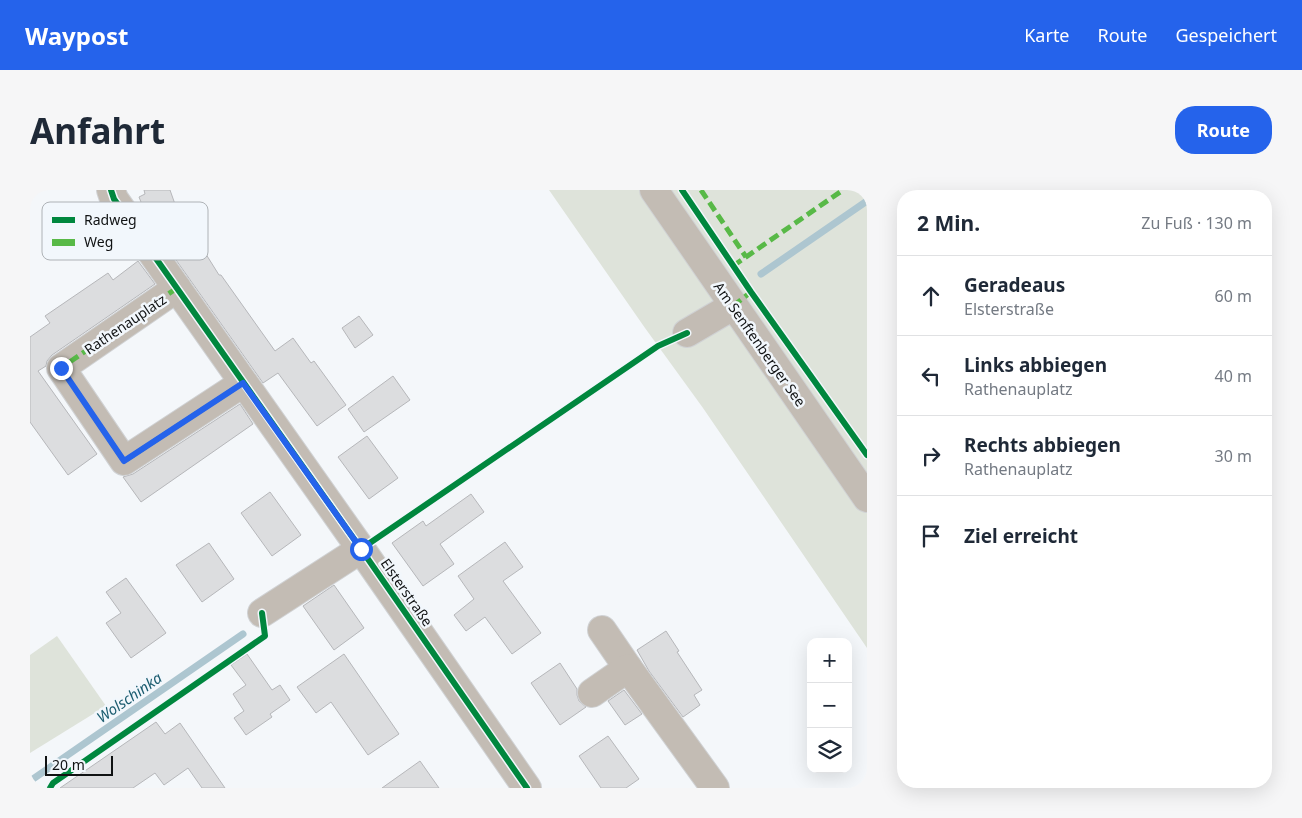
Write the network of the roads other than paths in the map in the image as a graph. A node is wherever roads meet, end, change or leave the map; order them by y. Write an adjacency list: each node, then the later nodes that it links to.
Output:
1 (111, 190): 3 (street, Elsterstraße)
2 (654, 190): 6 (street, Am Senftenberger See)
3 (116, 202)
4 (156, 260): 5 (street, Elsterstraße)
5 (176, 288): 8 (street, Elsterstraße); 8 (street, Rathenauplatz)
6 (733, 306): 7 (street); 9 (street, Am Senftenberger See)
7 (688, 333)
8 (243, 383): 10 (street, Elsterstraße)
9 (867, 498)
10 (361, 549): 11 (street); 15 (street, Elsterstraße)
11 (262, 613)
12 (602, 630): 13 (street)
13 (628, 668): 14 (street); 16 (street)
14 (592, 692)
15 (527, 788)
16 (715, 788)

